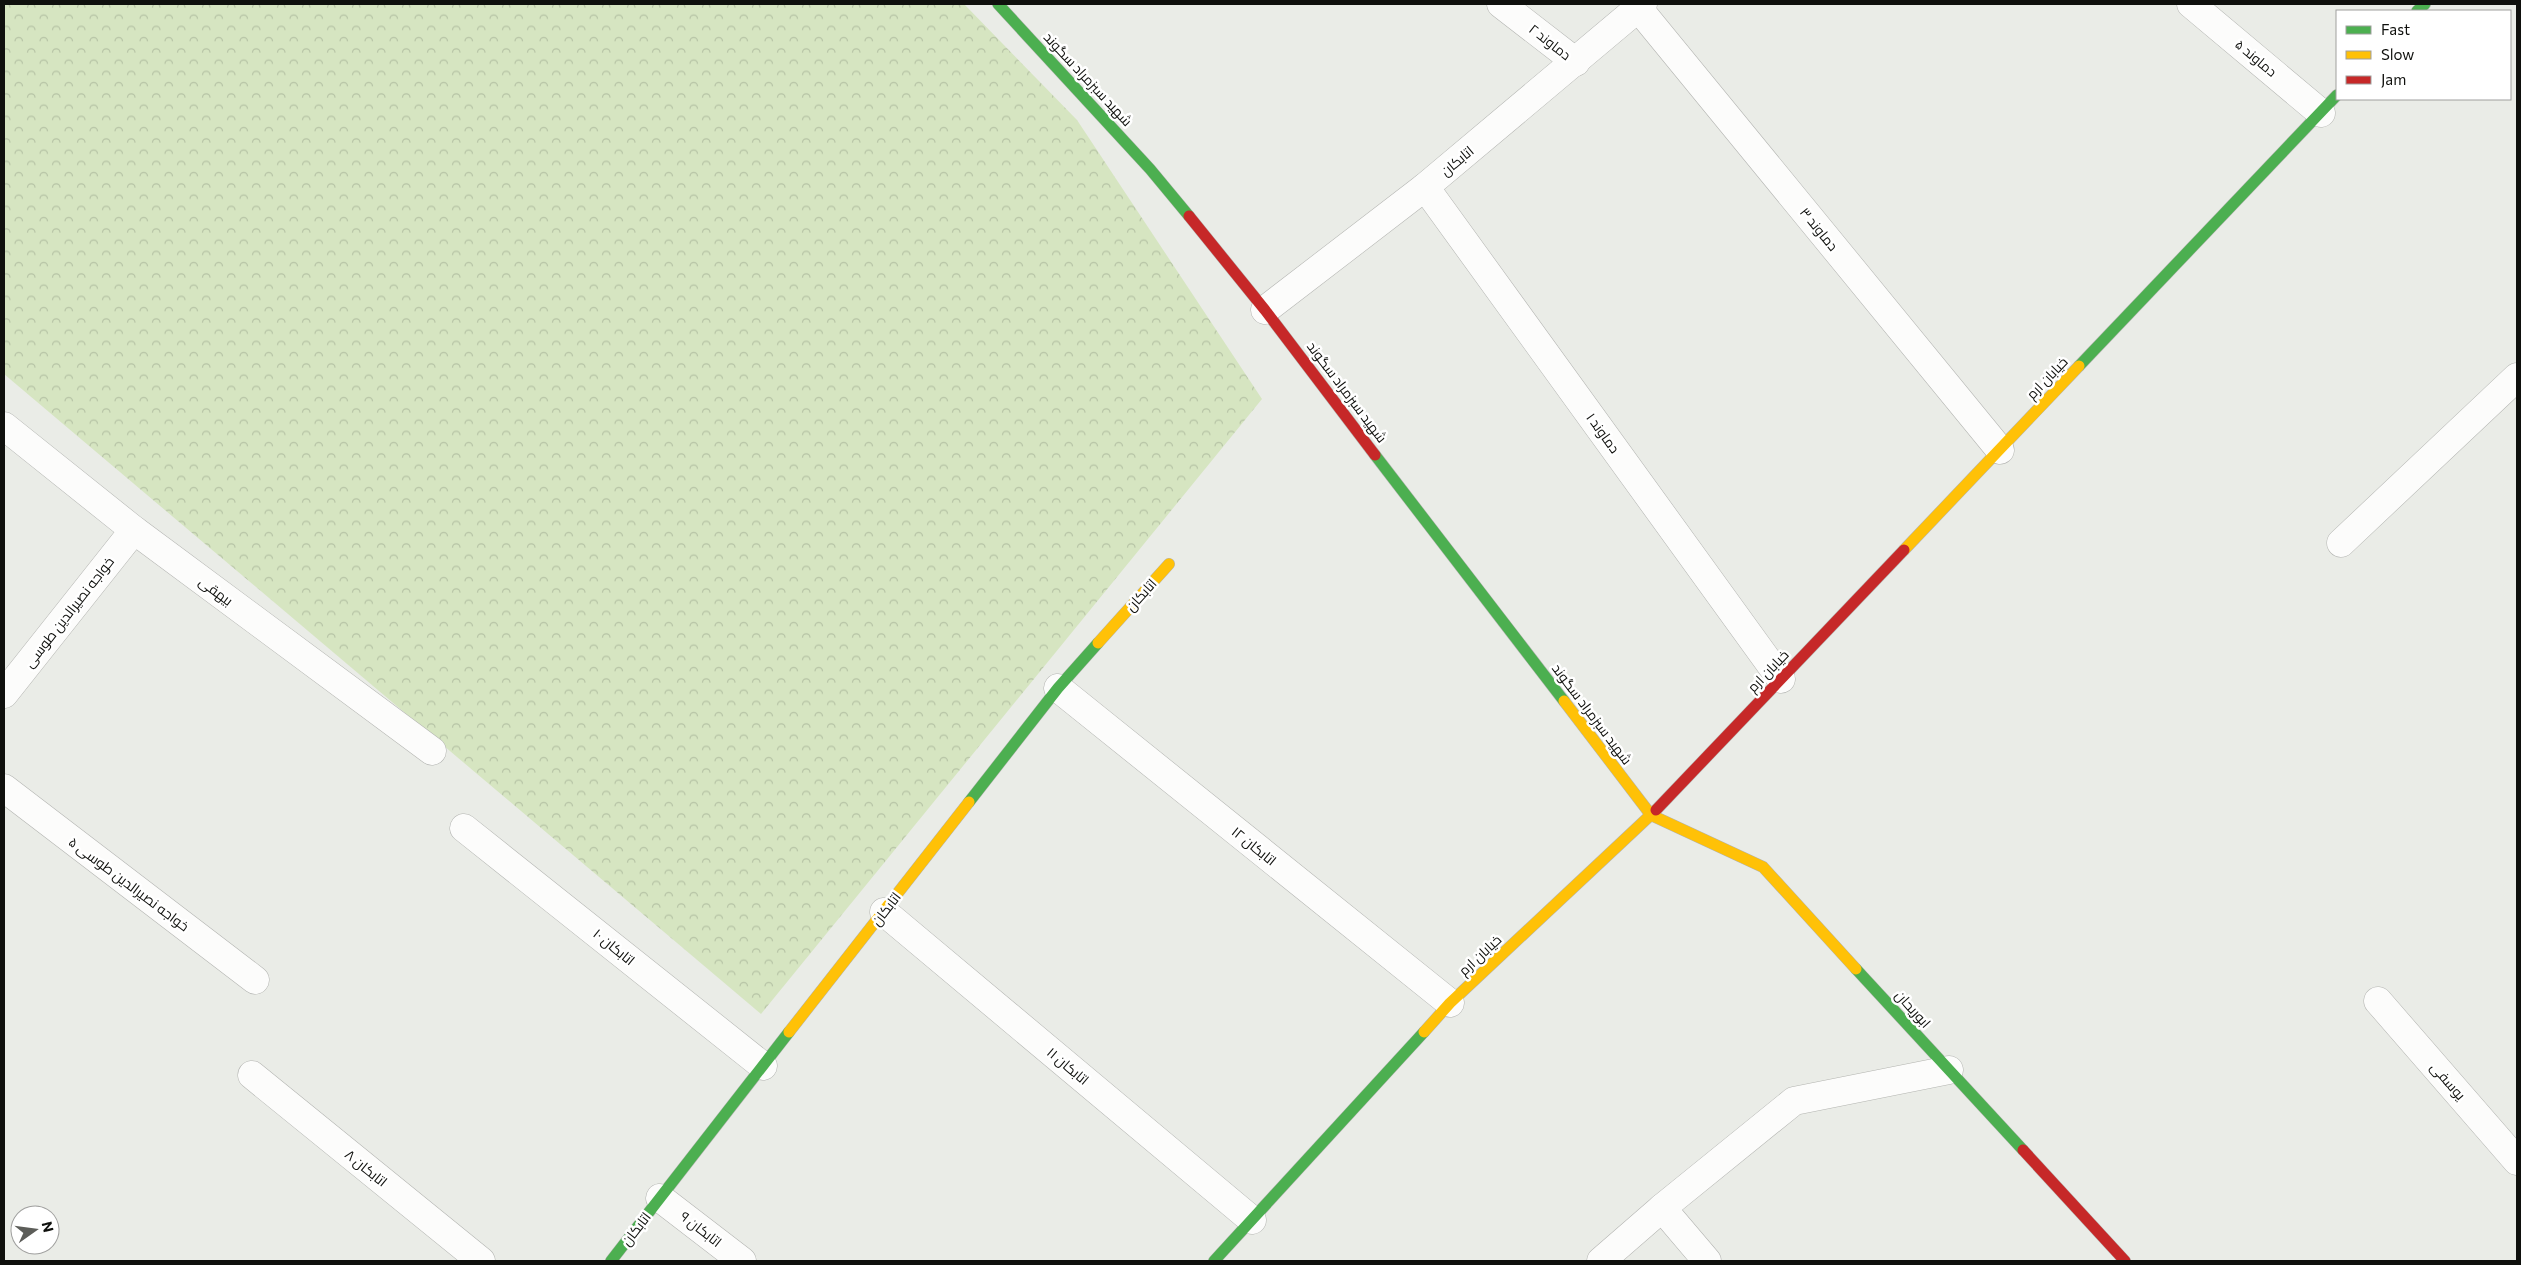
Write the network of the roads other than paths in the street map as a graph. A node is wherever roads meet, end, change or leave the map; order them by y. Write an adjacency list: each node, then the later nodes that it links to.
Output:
1 (998, 4): 8 (street, شهید سبزمراد سگوند)
2 (1501, 4): 5 (street, دماوند ۲)
3 (2191, 4): 6 (street, دماوند ۵)
4 (1641, 6): 5 (street, اتابکان); 11 (street, دماوند ۳)
5 (1576, 62): 7 (street, اتابکان)
6 (2329, 104): 11 (street, خیابان ارم)
7 (1426, 187): 8 (street, اتابکان); 15 (street, دماوند ۱)
8 (1265, 310): 20 (street, شهید سبزمراد سگوند)
9 (2517, 376): 13 (street)
10 (4, 426): 12 (street, بیهقی)
11 (2000, 450): 15 (street, خیابان ارم)
12 (134, 530): 17 (street, خواجه نصیرالدین طوسی); 18 (street, بیهقی)
13 (2341, 543)
14 (1169, 564): 16 (street, اتابکان)
15 (1781, 679): 20 (street, خیابان ارم)
16 (1058, 688): 22 (street, اتابکان); 25 (street, اتابکان ۱۲)
17 (4, 694)
18 (432, 751)
19 (4, 788): 23 (street, خواجه نصیرالدین طوسی ۵)
20 (1651, 816): 25 (street, خیابان ارم); 27 (street, ابوریحان)
21 (464, 828): 26 (street, اتابکان ۱۰)
22 (884, 912): 26 (street, اتابکان); 32 (street, اتابکان ۱۱)
23 (254, 980)
24 (2378, 1001): 29 (street, یوسفی)
25 (1450, 1003): 32 (street, خیابان ارم)
26 (763, 1066): 30 (street, اتابکان)
27 (1949, 1070): 31 (street); 39 (street, ابوریحان)
28 (252, 1075): 33 (street, اتابکان ۸)
29 (2517, 1161)
30 (660, 1198): 34 (street, اتابکان); 35 (street, اتابکان ۹)
31 (1662, 1208): 37 (street); 38 (street)
32 (1252, 1220): 36 (street, خیابان ارم)
33 (481, 1261)
34 (611, 1261)
35 (742, 1261)
36 (1214, 1261)
37 (1601, 1261)
38 (1706, 1261)
39 (2125, 1261)

